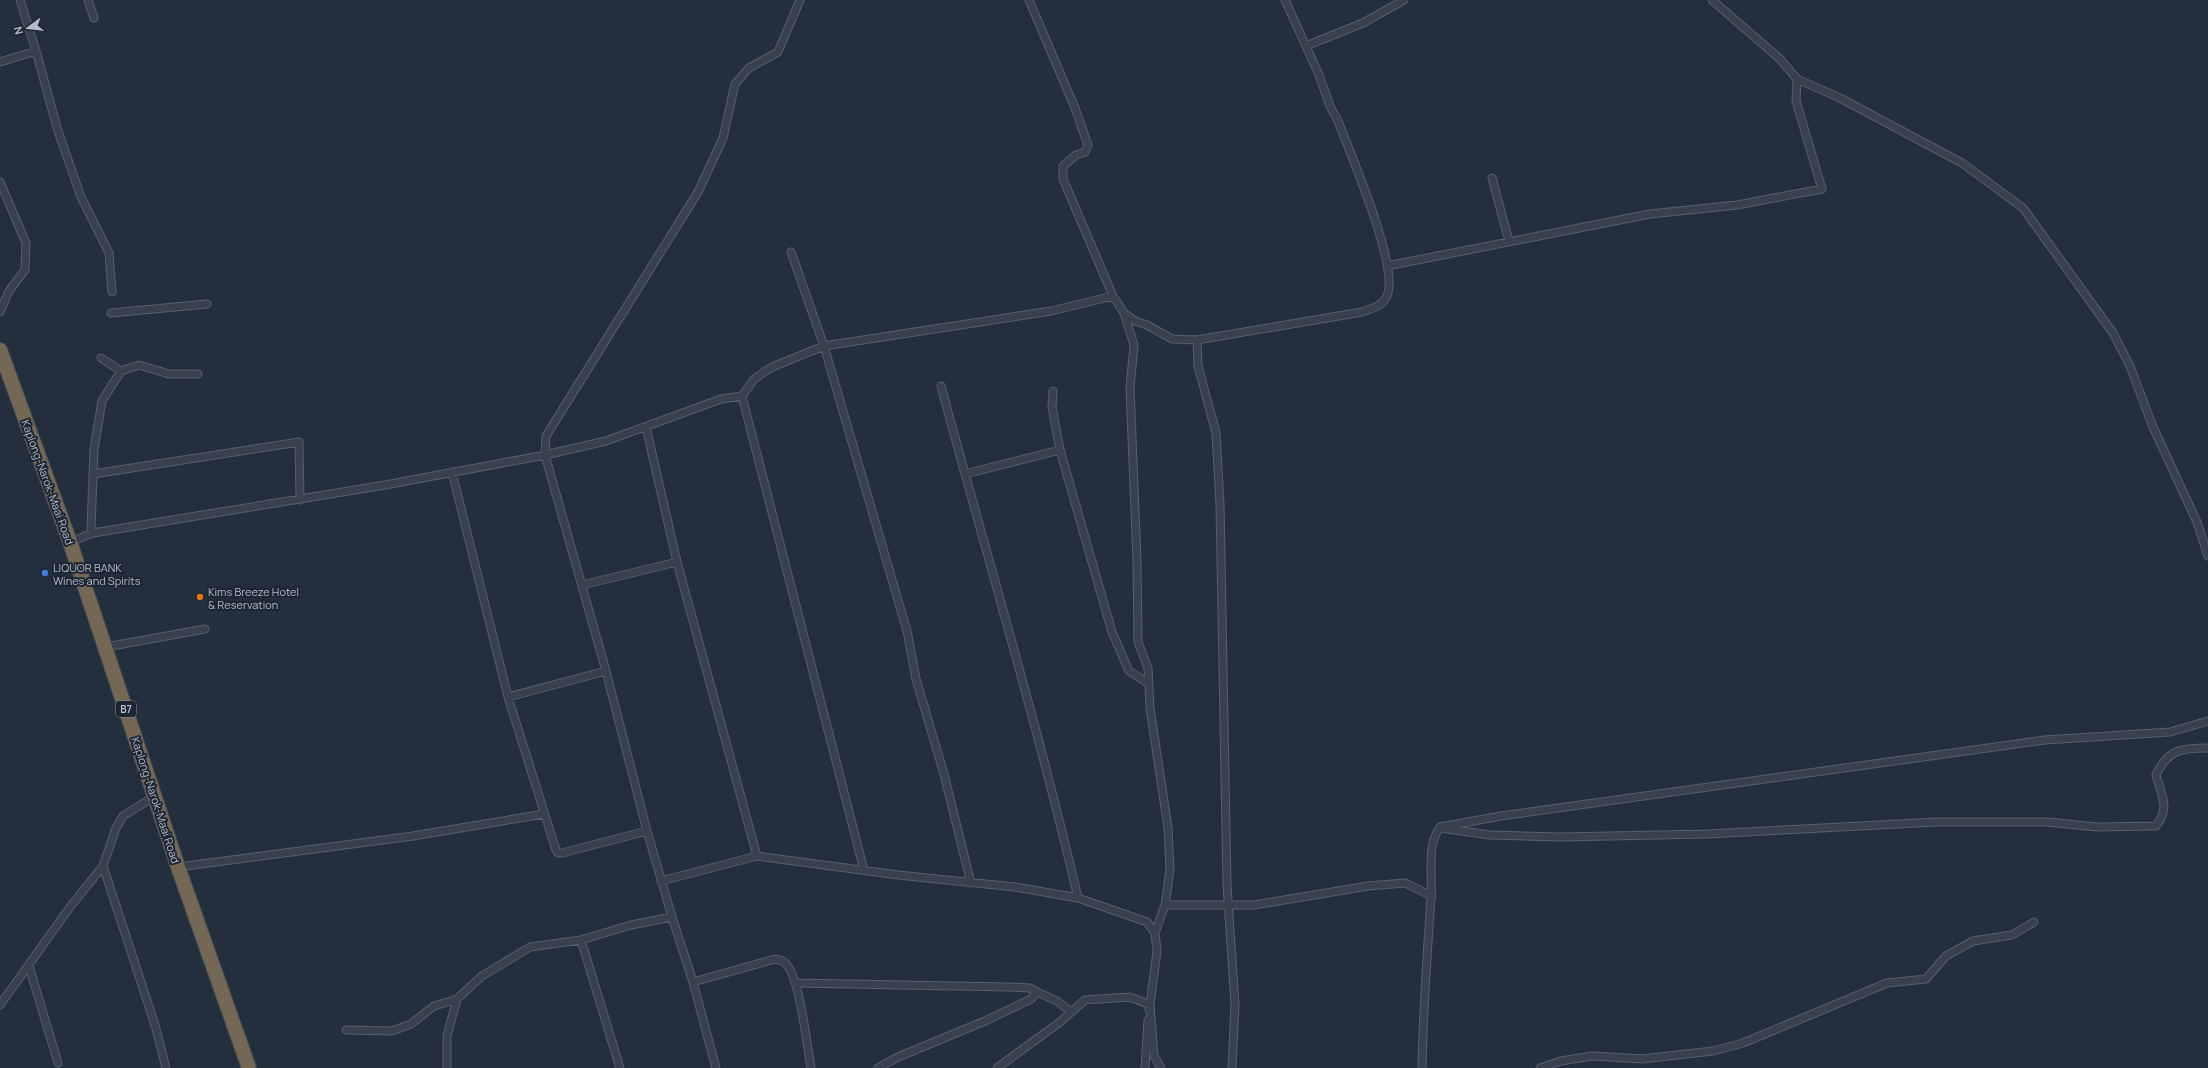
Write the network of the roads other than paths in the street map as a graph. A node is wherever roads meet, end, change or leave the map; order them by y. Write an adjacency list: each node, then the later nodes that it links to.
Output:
1 (20, 0): 10 (street)
2 (88, 0): 8 (street)
3 (800, 0): 35 (street)
4 (1029, 0): 19 (street)
5 (1285, 0): 9 (street)
6 (1404, 0): 9 (street)
7 (1712, 0): 12 (street)
8 (94, 18)
9 (1306, 46): 17 (street)
10 (36, 51): 11 (street); 18 (street)
11 (0, 62)
12 (1797, 79): 15 (street); 42 (street)
13 (1492, 178): 15 (street)
14 (0, 182): 21 (street)
15 (1509, 241): 17 (street)
16 (791, 252): 25 (street)
17 (1386, 266): 24 (street)
18 (112, 292)
19 (1113, 296): 22 (street); 25 (street)
20 (207, 304): 23 (street)
21 (0, 312)
22 (1124, 312): 24 (street); 48 (street)
23 (111, 313)
24 (1196, 340): 65 (street)
25 (824, 346): 32 (street); 61 (street)
26 (0, 350): 41 (highway, Kaplong-Narok-Maai Road / B7)
27 (101, 358): 28 (street)
28 (121, 371): 29 (street); 37 (street)
29 (198, 374)
30 (941, 386): 38 (street)
31 (1053, 391): 34 (street)
32 (742, 396): 33 (street); 59 (street)
33 (646, 427): 35 (street); 43 (street)
34 (1060, 450): 38 (street); 48 (street)
35 (545, 455): 36 (street); 44 (street)
36 (452, 472): 39 (street); 49 (street)
37 (93, 474): 39 (street); 40 (street)
38 (965, 474): 63 (street)
39 (300, 500): 40 (street)
40 (93, 533): 41 (street)
41 (70, 542): 46 (highway, Kaplong-Narok-Maai Road / B7)
42 (2208, 556)
43 (677, 562): 44 (street); 56 (street)
44 (582, 585): 47 (street)
45 (205, 629): 46 (street)
46 (106, 646): 52 (highway, Kaplong-Narok-Maai Road / B7)
47 (606, 671): 49 (street); 55 (street)
48 (1149, 684): 64 (street)
49 (508, 697): 53 (street)
50 (2208, 721): 54 (street)
51 (2208, 748): 54 (street)
52 (155, 796): 57 (street); 58 (highway, Kaplong-Narok-Maai Road / B7)
53 (544, 814): 55 (street); 58 (street)
54 (1440, 827): 62 (street)
55 (647, 831): 60 (street)
56 (757, 856): 59 (street); 60 (street)
57 (103, 866): 70 (street); 80 (street)
58 (178, 868): 81 (highway, Kaplong-Narok-Maai Road / B7)
59 (864, 870): 61 (street)
60 (661, 881): 66 (street)
61 (971, 883): 63 (street)
62 (1432, 896): 65 (street); 91 (street)
63 (1078, 898): 68 (street)
64 (1165, 905): 65 (street); 68 (street)
65 (1228, 905): 90 (street)
66 (672, 917): 69 (street); 71 (street)
67 (2034, 922): 92 (street)
68 (1155, 932): 76 (street)
69 (581, 940): 74 (street); 83 (street)
70 (29, 966): 75 (street); 79 (street)
71 (693, 982): 72 (street); 84 (street)
72 (796, 983): 73 (street); 85 (street)
73 (1036, 992): 77 (street); 86 (street)
74 (457, 999): 78 (street); 82 (street)
75 (0, 1005)
76 (1150, 1005): 77 (street); 88 (street); 89 (street)
77 (1070, 1012): 87 (street)
78 (346, 1030)
79 (58, 1063)
80 (166, 1068)
81 (249, 1068)
82 (447, 1068)
83 (620, 1068)
84 (716, 1068)
85 (811, 1068)
86 (878, 1068)
87 (997, 1068)
88 (1145, 1068)
89 (1160, 1068)
90 (1232, 1068)
91 (1422, 1068)
92 (1540, 1068)

